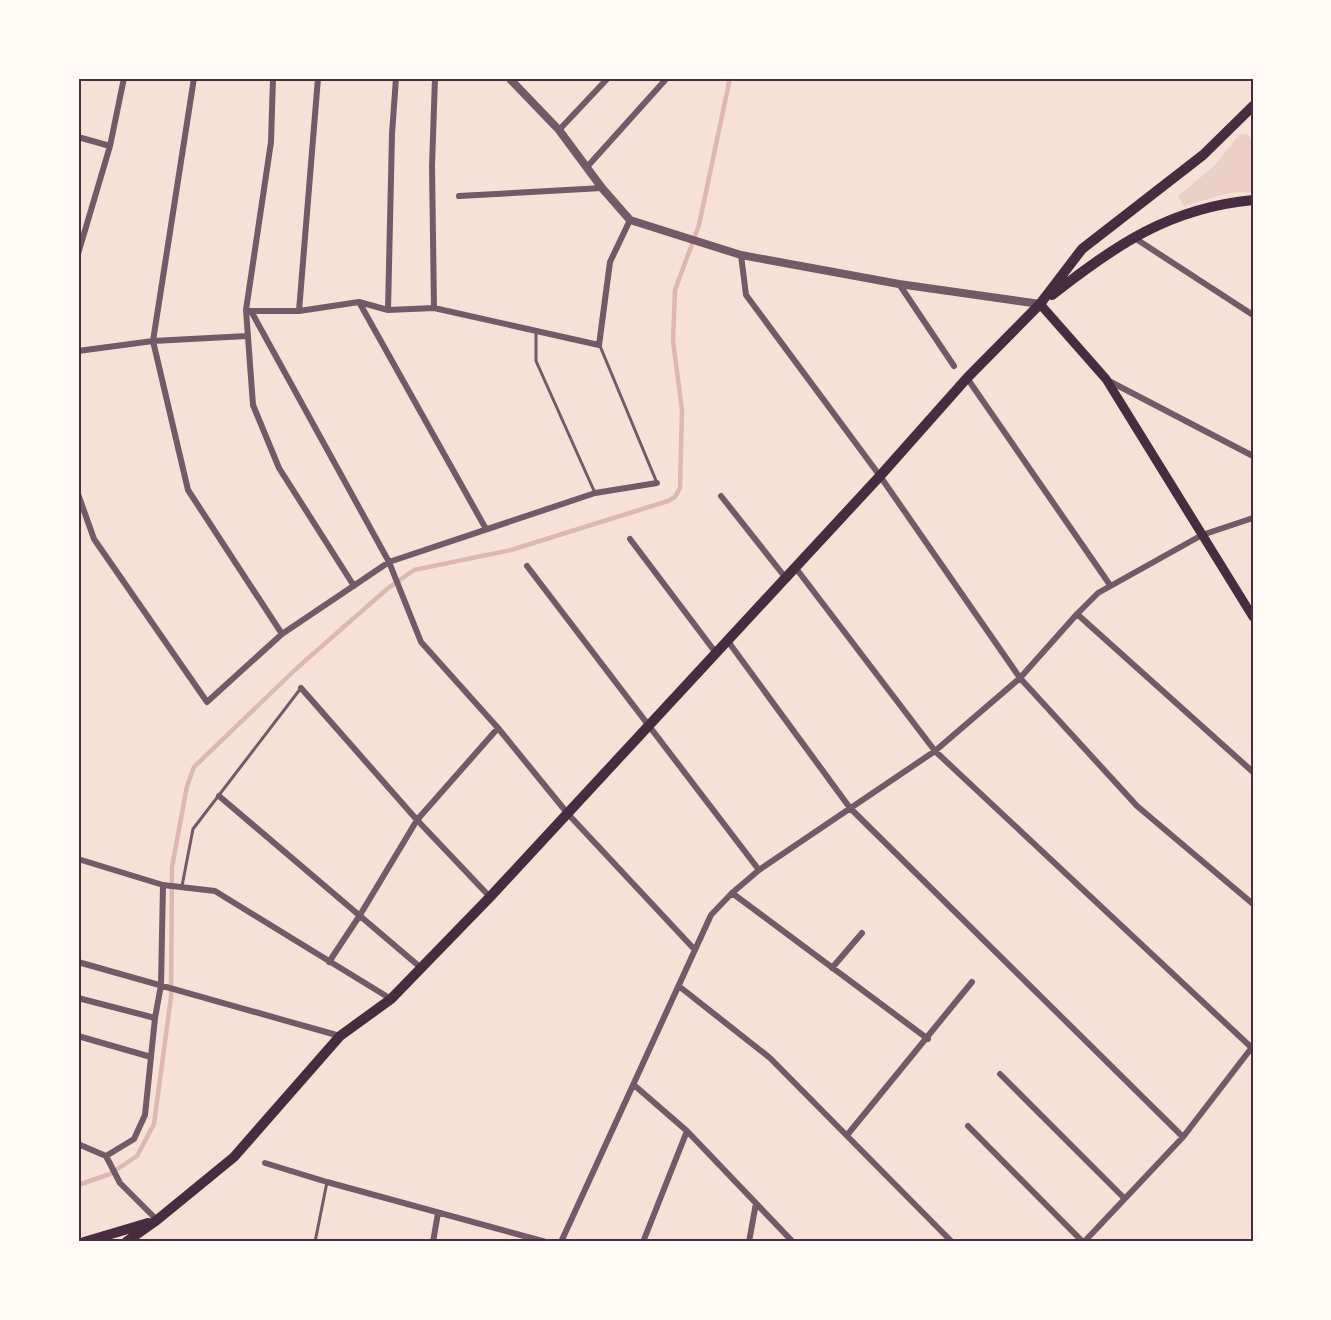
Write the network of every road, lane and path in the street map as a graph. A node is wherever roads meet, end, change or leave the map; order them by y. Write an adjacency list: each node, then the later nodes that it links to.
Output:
1 (124, 78): 13 (street)
2 (194, 78): 32 (street)
3 (273, 78): 27 (street)
4 (318, 78): 28 (street)
5 (396, 78): 26 (street)
6 (435, 78): 25 (street)
7 (508, 78): 11 (street)
8 (608, 78): 11 (street)
9 (667, 78): 14 (street)
10 (1253, 106): 24 (main road)
11 (559, 130): 14 (street)
12 (78, 137): 13 (street)
13 (111, 146): 20 (street)
14 (587, 167): 15 (street)
15 (602, 188): 16 (street); 18 (street)
16 (459, 196)
17 (1253, 200): 19 (main road)
18 (630, 220): 21 (street); 33 (street)
19 (1133, 237): 24 (main road); 29 (street)
20 (78, 254)
21 (741, 255): 22 (street); 39 (street)
22 (899, 284): 24 (street); 35 (street)
23 (358, 302): 26 (street); 28 (street); 45 (street)
24 (1040, 304): 36 (main road); 37 (main road)
25 (434, 308): 26 (street); 30 (street)
26 (388, 309)
27 (249, 310): 28 (street); 31 (street); 48 (street)
28 (299, 311)
29 (1253, 315)
30 (536, 332): 33 (street); 41 (lane)
31 (247, 336): 32 (street); 53 (street)
32 (153, 341): 34 (street); 56 (street)
33 (599, 345): 40 (lane)
34 (78, 351)
35 (954, 366)
36 (967, 378): 39 (main road); 52 (street)
37 (1106, 379): 38 (street); 46 (main road)
38 (1253, 456)
39 (880, 476): 50 (main road); 59 (street)
40 (657, 483): 41 (street)
41 (595, 493): 45 (street)
42 (78, 494): 56 (street)
43 (721, 496): 51 (street)
44 (1253, 518): 46 (street)
45 (486, 529): 48 (street)
46 (1202, 535): 52 (street); 55 (main road)
47 (630, 539): 58 (street)
48 (389, 562): 53 (street); 62 (street)
49 (527, 566): 61 (street)
50 (795, 567): 51 (main road); 63 (street)
51 (785, 577): 57 (main road)
52 (1110, 585): 54 (street)
53 (354, 586): 56 (street)
54 (1077, 614): 59 (street); 64 (street)
55 (1253, 617)
56 (282, 634)
57 (727, 640): 58 (main road); 66 (street)
58 (716, 653): 61 (main road)
59 (1020, 678): 63 (street); 75 (street)
60 (301, 688): 65 (lane); 68 (street)
61 (649, 725): 67 (main road); 70 (street)
62 (498, 728): 67 (street); 68 (street)
63 (935, 751): 66 (street); 92 (street)
64 (1253, 772)
65 (219, 796): 72 (lane); 76 (street)
66 (850, 808): 70 (street); 99 (street)
67 (568, 814): 74 (main road); 78 (street)
68 (417, 820): 74 (street); 76 (street)
69 (78, 859): 71 (street)
70 (759, 870): 73 (street)
71 (163, 885): 72 (street); 84 (street)
72 (182, 886): 80 (street)
73 (732, 893): 78 (street); 82 (street)
74 (490, 897): 81 (main road)
75 (1253, 904)
76 (360, 915): 80 (street); 81 (street)
77 (862, 933): 82 (street)
78 (695, 950): 85 (street)
79 (78, 962): 84 (street)
80 (329, 962): 87 (street)
81 (420, 967): 87 (main road)
82 (832, 968): 91 (street)
83 (972, 982): 91 (street)
84 (161, 985): 88 (street); 90 (street)
85 (680, 987): 95 (street); 98 (street)
86 (78, 998): 88 (street)
87 (391, 999): 90 (main road)
88 (154, 1018): 93 (street)
89 (78, 1036): 93 (street)
90 (340, 1036): 107 (main road)
91 (928, 1039): 98 (street)
92 (1253, 1047): 99 (street)
93 (151, 1057): 101 (street)
94 (1000, 1074): 104 (street)
95 (634, 1085): 97 (street); 113 (street)
96 (968, 1126): 118 (street)
97 (687, 1131): 105 (street); 114 (street)
98 (848, 1134): 117 (street)
99 (1183, 1137): 104 (street)
100 (78, 1144): 101 (street)
101 (105, 1156): 107 (street)
102 (264, 1163): 103 (street)
103 (327, 1182): 106 (street); 110 (lane)
104 (1124, 1198): 118 (street)
105 (756, 1203): 115 (street); 116 (street)
106 (438, 1213): 111 (street); 112 (street)
107 (157, 1220): 108 (main road); 109 (main road)
108 (84, 1242)
109 (126, 1242)
110 (315, 1242)
111 (433, 1242)
112 (546, 1242)
113 (561, 1242)
114 (643, 1242)
115 (749, 1242)
116 (793, 1242)
117 (951, 1242)
118 (1083, 1242)

